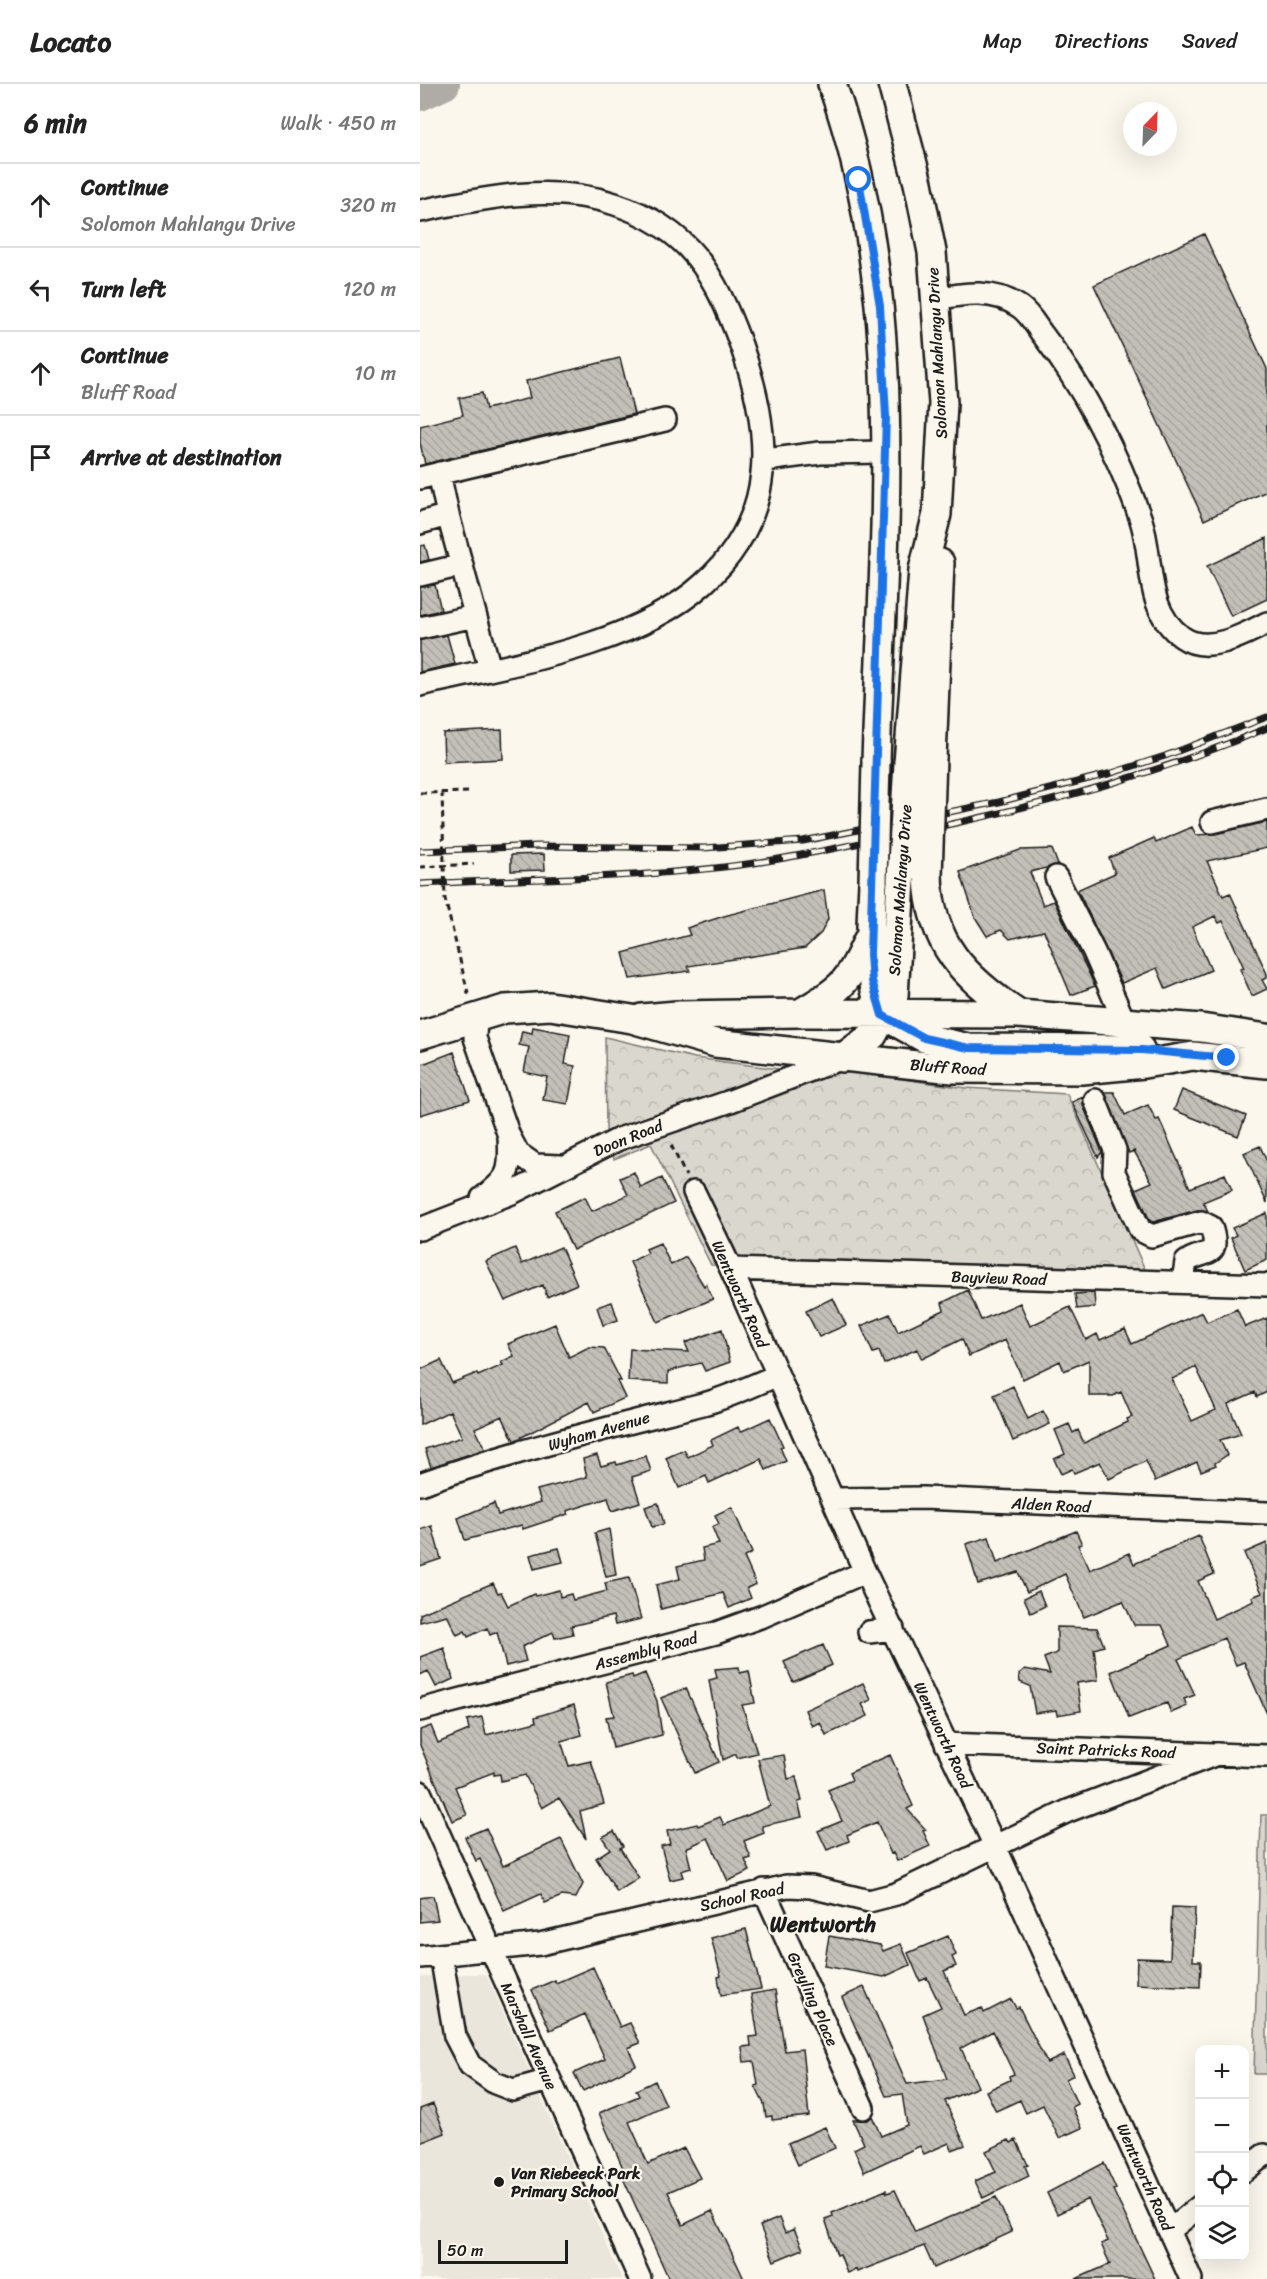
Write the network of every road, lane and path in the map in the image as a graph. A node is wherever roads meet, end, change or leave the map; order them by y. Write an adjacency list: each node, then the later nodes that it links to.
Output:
1 (832, 84): 6 (main road, Solomon Mahlangu Drive)
2 (892, 84): 4 (main road, Solomon Mahlangu Drive)
3 (420, 211): 7 (street)
4 (936, 299): 14 (street); 18 (main road, Solomon Mahlangu Drive)
5 (665, 420): 8 (street)
6 (886, 452): 7 (street); 28 (main road, Solomon Mahlangu Drive, bridge)
7 (766, 460): 16 (street)
8 (429, 476): 9 (street)
9 (448, 515): 10 (street); 11 (street)
10 (420, 523)
11 (462, 565): 12 (street); 13 (street)
12 (420, 575)
13 (475, 616): 15 (street); 16 (street)
14 (1267, 623)
15 (420, 628)
16 (490, 669): 17 (street)
17 (420, 685)
18 (920, 761): 31 (main road, bridge); 32 (main road, Solomon Mahlangu Drive, bridge)
19 (442, 792): 20 (path); 21 (path); 25 (path, bridge)
20 (471, 792)
21 (420, 793)
22 (1267, 809): 23 (street)
23 (1212, 822)
24 (474, 864): 25 (path)
25 (444, 865): 26 (path); 29 (path, bridge)
26 (420, 867)
27 (1056, 877): 34 (street)
28 (871, 931): 30 (main road); 32 (main road, Solomon Mahlangu Drive)
29 (473, 1007): 33 (main road, Bluff Road); 35 (main road, Bluff Road); 41 (street)
30 (800, 1013): 32 (main road, Bluff Road); 33 (main road, Bluff Road)
31 (1018, 1014): 32 (main road, Bluff Road); 34 (main road, Bluff Road)
32 (882, 1015): 37 (main road); 38 (main road)
33 (632, 1019): 38 (main road, Bluff Road)
34 (1124, 1021): 36 (main road, Bluff Road)
35 (420, 1035)
36 (1267, 1038)
37 (1193, 1056): 38 (main road, Bluff Road); 39 (main road, Bluff Road)
38 (842, 1058): 43 (street, Doon Road)
39 (1267, 1064)
40 (1095, 1100): 48 (street)
41 (509, 1136): 43 (street); 45 (street)
42 (671, 1145): 44 (path)
43 (563, 1166): 45 (street, Doon Road)
44 (694, 1192): 47 (street, Wentworth Road)
45 (457, 1216): 46 (street, Doon Road)
46 (420, 1229)
47 (731, 1269): 48 (street, Bayview Road); 50 (street, Wentworth Road)
48 (1183, 1281): 49 (street, Bayview Road)
49 (1267, 1285)
50 (776, 1376): 51 (street, Wyham Avenue); 52 (street, Wentworth Road)
51 (420, 1484)
52 (834, 1499): 53 (street, Alden Road); 54 (street, Wentworth Road)
53 (1267, 1513)
54 (865, 1572): 55 (street, Wentworth Road); 57 (street, Assembly Road)
55 (893, 1629): 56 (street); 58 (street, Wentworth Road)
56 (869, 1632)
57 (420, 1710)
58 (946, 1744): 59 (street, Saint Patricks Road); 62 (street, Wentworth Road)
59 (1217, 1754): 60 (street, Saint Patricks Road); 62 (street, School Road)
60 (1267, 1756)
61 (420, 1792): 64 (street, Marshall Avenue)
62 (995, 1846): 63 (street, School Road); 71 (street, Wentworth Road)
63 (764, 1890): 64 (street, School Road); 67 (street, Greyling Place)
64 (490, 1950): 65 (street, School Road); 66 (street, Marshall Avenue)
65 (430, 1956): 66 (street)
66 (549, 2080): 72 (street, Marshall Avenue)
67 (863, 2108)
68 (1264, 2155): 69 (street)
69 (1249, 2168)
70 (1199, 2207): 71 (street)
71 (1169, 2231): 73 (street, Wentworth Road)
72 (640, 2279)
73 (1191, 2279)

